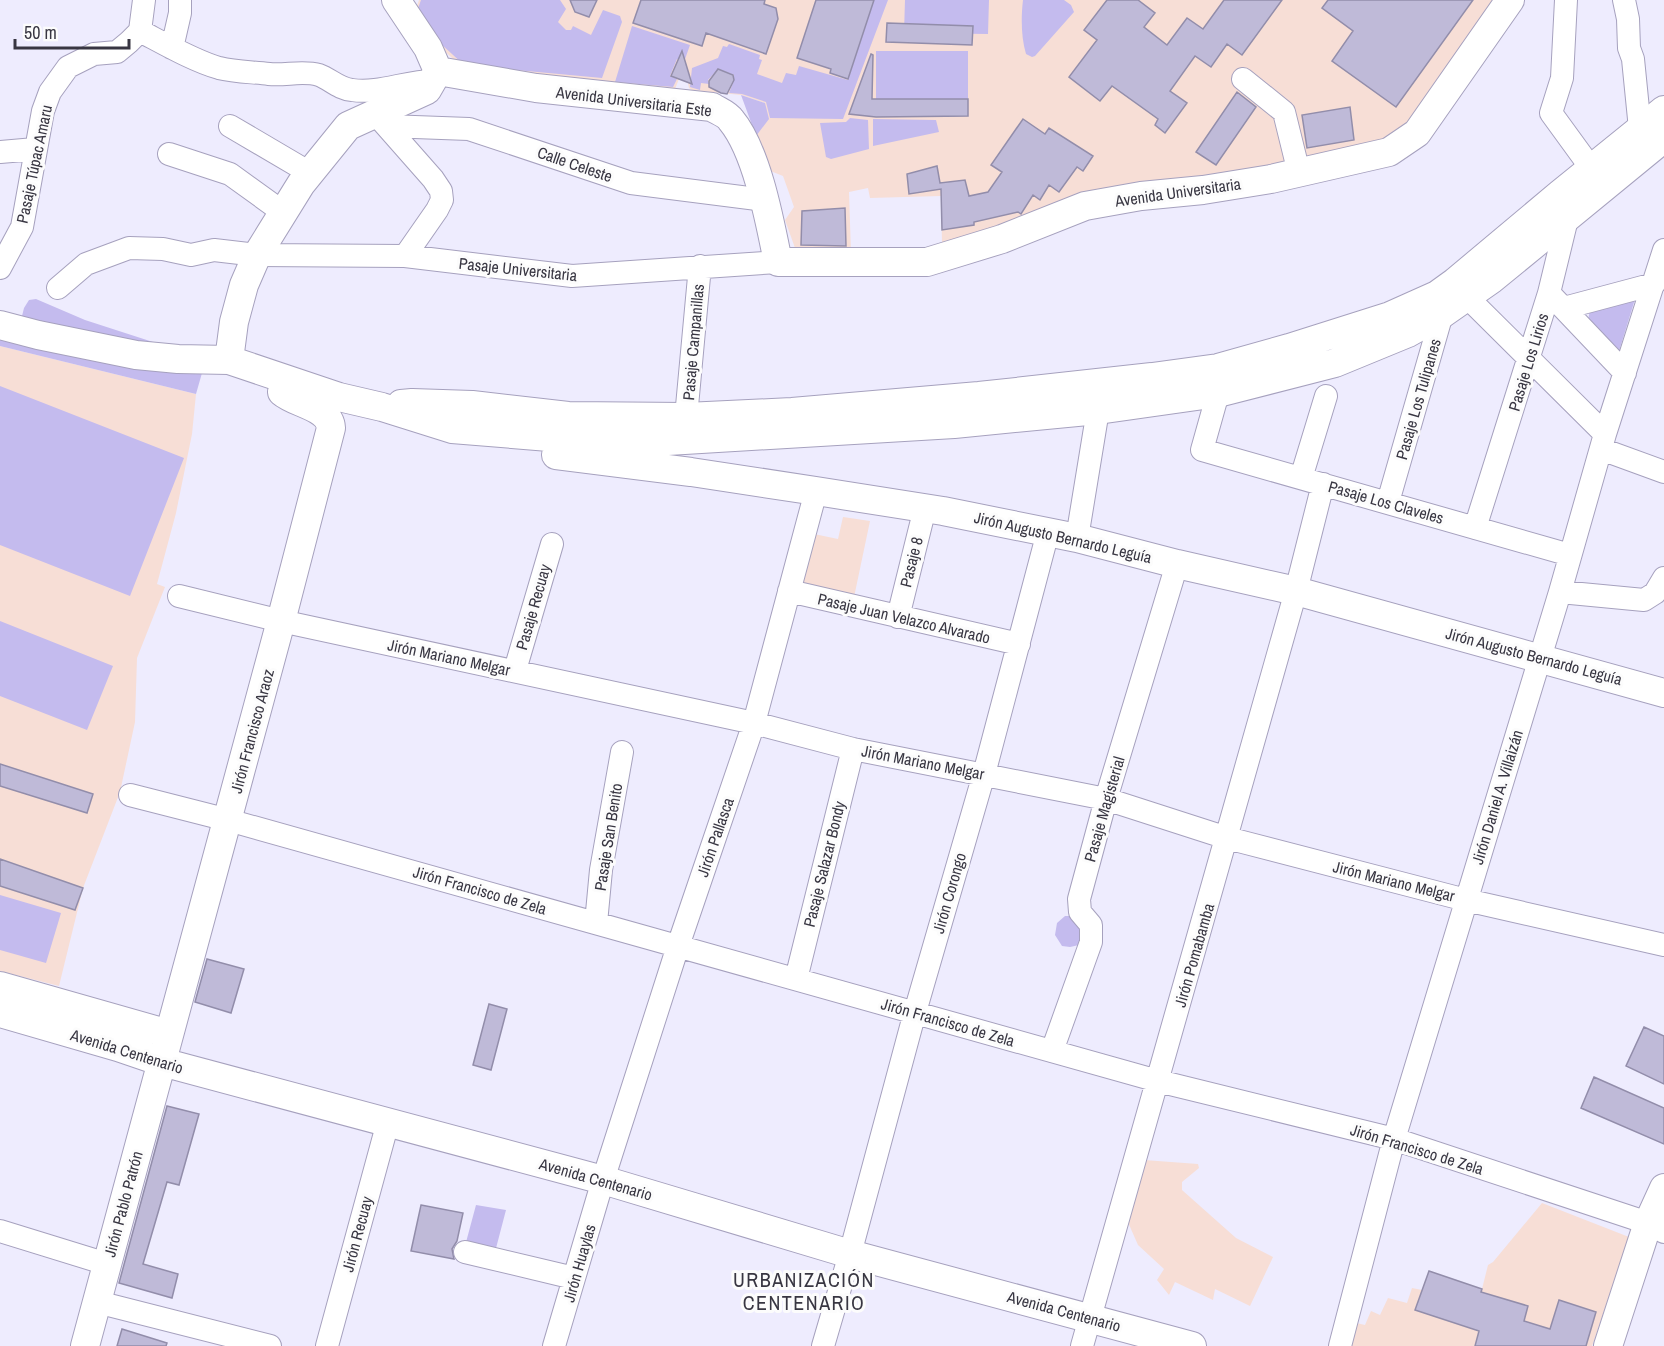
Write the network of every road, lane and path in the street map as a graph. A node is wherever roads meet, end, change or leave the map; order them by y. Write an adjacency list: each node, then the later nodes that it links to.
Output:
1 (144, 0): 7 (street)
2 (180, 0): 8 (street)
3 (1510, 0): 20 (main road, Avenida Universitaria)
4 (1566, 0): 18 (street)
5 (1624, 0): 14 (street)
6 (400, 2): 9 (main road)
7 (140, 31): 8 (street); 15 (street, Pasaje Túpac Amaru)
8 (172, 48): 9 (street)
9 (439, 79): 12 (main road); 21 (main road, Avenida Universitaria Este)
10 (1243, 79): 20 (street)
11 (1664, 110): 14 (main road)
12 (381, 120): 19 (main road); 21 (street, Calle Celeste); 26 (street)
13 (230, 126): 19 (street)
14 (1652, 134): 18 (main road); 22 (main road)
15 (35, 149): 16 (street); 29 (street, Pasaje Túpac Amaru)
16 (0, 152)
17 (169, 154): 23 (street)
18 (1591, 168): 22 (main road)
19 (310, 173): 23 (main road)
20 (1299, 173): 27 (main road, Avenida Universitaria)
21 (765, 200): 27 (main road, Avenida Universitaria Este)
22 (1563, 206): 32 (main road); 33 (street, Pasaje Los Lirios)
23 (284, 213): 25 (main road)
24 (1664, 250): 30 (street, Jirón Daniel A. Villaizán)
25 (257, 255): 26 (street, Pasaje Universitaria); 31 (street, Pasaje Universitaria); 35 (main road)
26 (405, 256): 28 (street, Pasaje Universitaria)
27 (778, 262): 28 (street, Pasaje Universitaria)
28 (700, 266): 43 (street, Pasaje Campanillas)
29 (0, 268)
30 (1659, 276): 33 (street); 37 (street, Jirón Daniel A. Villaizán)
31 (58, 288)
32 (1450, 297): 36 (street); 39 (main road); 43 (main road); 50 (street, Pasaje Los Tulipanes)
33 (1557, 301): 36 (street, Pasaje Los Lirios); 37 (street)
34 (0, 325): 35 (main road)
35 (228, 360): 38 (main road)
36 (1529, 360): 45 (street); 52 (street, Pasaje Los Lirios)
37 (1625, 373): 45 (street, Jirón Daniel A. Villaizán)
38 (274, 374): 41 (main road); 64 (main road, Jirón Francisco Araoz)
39 (1218, 393): 42 (main road); 47 (street, Pasaje Los Claveles)
40 (1326, 396): 47 (street)
41 (382, 407): 43 (main road); 44 (main road)
42 (1098, 410): 43 (main road); 54 (street)
43 (688, 428): 44 (main road)
44 (452, 429): 49 (main road, Jirón Augusto Bernardo Leguía)
45 (1603, 442): 46 (street); 56 (street, Jirón Daniel A. Villaizán)
46 (1664, 472)
47 (1301, 478): 48 (street, Pasaje Los Claveles)
48 (1323, 484): 50 (street, Pasaje Los Claveles); 60 (street, Jirón Pomabamba)
49 (816, 490): 51 (main road, Jirón Augusto Bernardo Leguía); 59 (street, Jirón Pallasca)
50 (1388, 502): 52 (street, Pasaje Los Claveles)
51 (925, 508): 53 (main road, Jirón Augusto Bernardo Leguía); 63 (street, Pasaje 8)
52 (1475, 528): 56 (street, Pasaje Los Claveles)
53 (1048, 532): 54 (main road, Jirón Augusto Bernardo Leguía); 65 (street, Jirón Corongo)
54 (1077, 538): 57 (main road, Jirón Augusto Bernardo Leguía)
55 (552, 544): 67 (street, Pasaje Recuay)
56 (1570, 555): 61 (street, Jirón Daniel A. Villaizán)
57 (1177, 564): 60 (main road, Jirón Augusto Bernardo Leguía); 74 (street, Pasaje Magisterial)
58 (1664, 578): 61 (street)
59 (789, 591): 63 (street, Pasaje Juan Velazco Alvarado); 69 (street, Jirón Pallasca)
60 (1296, 591): 66 (main road, Jirón Augusto Bernardo Leguía); 76 (street, Jirón Pomabamba)
61 (1560, 592): 66 (street, Jirón Daniel A. Villaizán)
62 (179, 596): 64 (street, Jirón Mariano Melgar)
63 (898, 616): 65 (street, Pasaje Juan Velazco Alvarado)
64 (281, 621): 67 (street, Jirón Mariano Melgar); 75 (main road, Jirón Francisco Araoz)
65 (1019, 644): 72 (street, Jirón Corongo)
66 (1539, 658): 68 (main road, Jirón Augusto Bernardo Leguía); 77 (street, Jirón Daniel A. Villaizán)
67 (515, 670): 69 (street, Jirón Mariano Melgar)
68 (1664, 693)
69 (754, 723): 70 (street, Jirón Mariano Melgar); 80 (street, Jirón Pallasca)
70 (853, 749): 72 (street, Jirón Mariano Melgar); 81 (street, Pasaje Salazar Bondy)
71 (622, 752): 78 (street, Pasaje San Benito)
72 (984, 774): 74 (street, Jirón Mariano Melgar); 83 (street, Jirón Corongo)
73 (130, 795): 75 (street, Jirón Francisco de Zela)
74 (1106, 799): 76 (street, Jirón Mariano Melgar); 86 (street, Pasaje Magisterial)
75 (228, 820): 78 (street, Jirón Francisco de Zela); 85 (main road, Jirón Francisco Araoz)
76 (1227, 838): 77 (street, Jirón Mariano Melgar); 88 (street, Jirón Pomabamba)
77 (1466, 900): 79 (street, Jirón Mariano Melgar); 90 (street, Jirón Daniel A. Villaizán)
78 (596, 923): 80 (street, Jirón Francisco de Zela)
79 (1664, 945)
80 (678, 946): 81 (street, Jirón Francisco de Zela); 91 (street, Jirón Pallasca)
81 (796, 980): 83 (street, Jirón Francisco de Zela)
82 (0, 986): 85 (main road, Avenida Centenario)
83 (915, 1012): 86 (street, Jirón Francisco de Zela); 96 (street, Jirón Corongo)
84 (0, 1013): 87 (main road, Avenida Centenario)
85 (169, 1034): 87 (main road, Jirón Pablo Patrón)
86 (1052, 1051): 88 (street, Jirón Francisco de Zela)
87 (162, 1062): 89 (main road, Avenida Centenario); 97 (main road, Jirón Pablo Patrón)
88 (1158, 1081): 90 (street, Jirón Francisco de Zela); 100 (street, Jirón Pomabamba)
89 (388, 1122): 91 (main road, Avenida Centenario); 103 (street, Jirón Recuay)
90 (1394, 1139): 93 (street, Jirón Francisco de Zela); 108 (street, Jirón Daniel A. Villaizán)
91 (603, 1180): 96 (main road, Avenida Centenario); 98 (street, Jirón Huaylas)
92 (1664, 1188): 93 (main road)
93 (1656, 1228): 109 (main road)
94 (0, 1231): 97 (street)
95 (465, 1252): 98 (street)
96 (850, 1254): 100 (main road, Avenida Centenario); 105 (street, Jirón Corongo)
97 (107, 1264): 99 (main road, Jirón Pablo Patrón)
98 (574, 1278): 104 (street, Jirón Huaylas)
99 (97, 1302): 101 (main road, Jirón Pablo Patrón); 102 (street)
100 (1090, 1317): 106 (street, Jirón Pomabamba); 107 (main road, Avenida Centenario)
101 (85, 1346)
102 (270, 1346)
103 (327, 1346)
104 (554, 1346)
105 (823, 1346)
106 (1082, 1346)
107 (1192, 1346)
108 (1340, 1346)
109 (1608, 1346)

